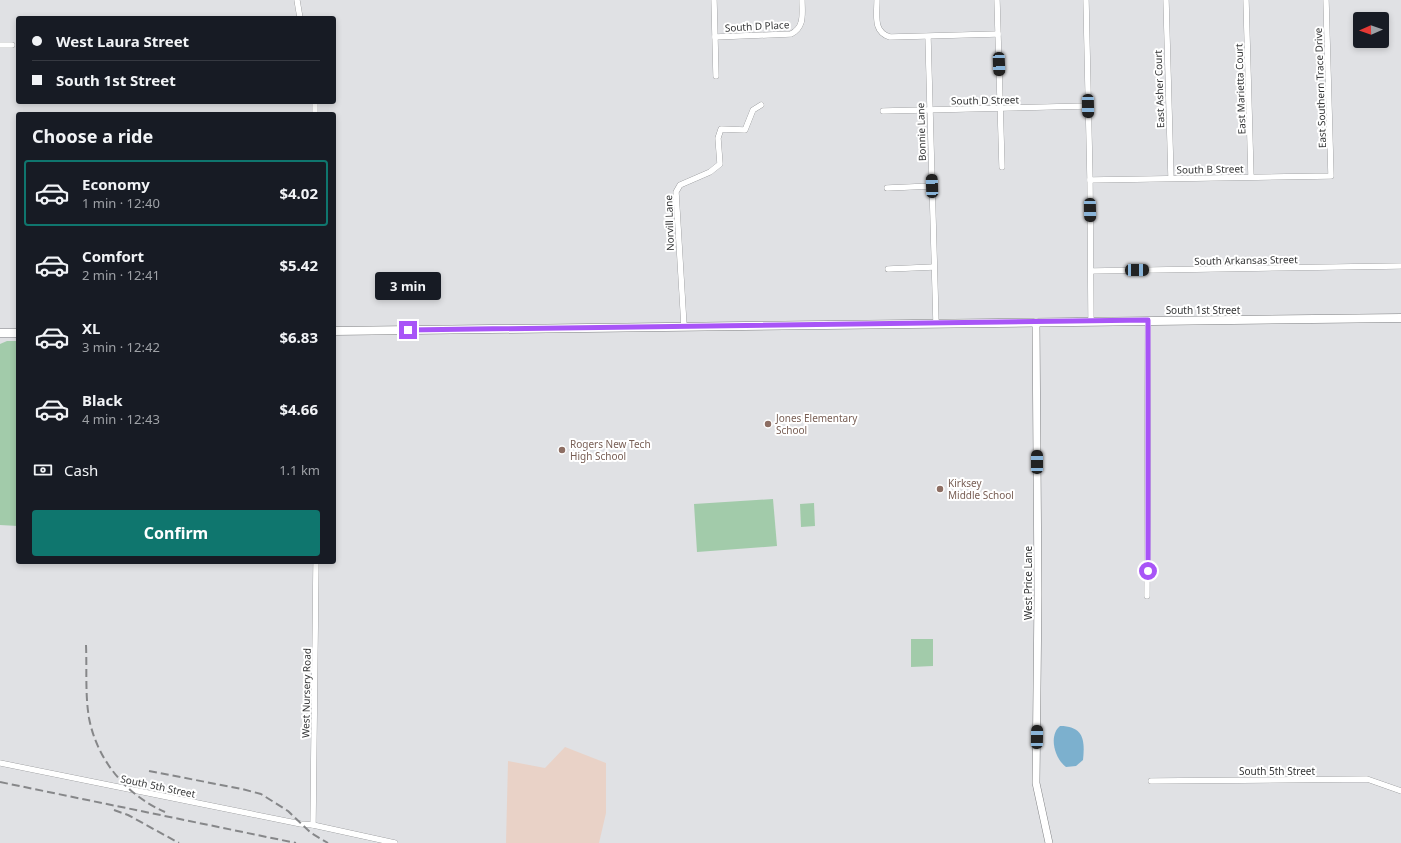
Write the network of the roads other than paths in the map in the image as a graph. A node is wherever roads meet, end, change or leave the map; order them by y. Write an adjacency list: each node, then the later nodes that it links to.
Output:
1 (297, 0): 10 (street)
2 (714, 0): 12 (street)
3 (802, 0): 12 (street, South D Place)
4 (877, 0): 13 (street)
5 (997, 0): 11 (street)
6 (1086, 0): 18 (street)
7 (1166, 0): 25 (street, East Asher Court)
8 (1246, 0): 24 (street, East Marietta Court)
9 (1326, 0): 23 (street, East Southern Trace Drive)
10 (300, 16)
11 (998, 34): 13 (street); 19 (street)
12 (715, 36): 16 (street)
13 (928, 37): 20 (street, Bonnie Lane)
14 (0, 45): 15 (street)
15 (12, 45)
16 (716, 76)
17 (760, 105): 38 (street, Norvill Lane)
18 (1088, 106): 19 (street, South D Street); 26 (street)
19 (1001, 109): 20 (street, South D Street); 22 (street)
20 (930, 110): 21 (street, South D Street); 27 (street, Bonnie Lane)
21 (883, 111)
22 (1002, 167)
23 (1331, 176): 24 (street, South B Street)
24 (1251, 177): 25 (street, South B Street)
25 (1171, 178): 26 (street, South B Street)
26 (1090, 180): 32 (street)
27 (932, 186): 28 (street); 30 (street, Bonnie Lane)
28 (887, 188)
29 (1401, 266): 32 (street, South Arkansas Street)
30 (934, 267): 31 (street); 37 (street, Bonnie Lane)
31 (888, 269)
32 (1091, 271): 35 (street)
33 (1401, 318): 34 (main road, South 1st Street)
34 (1148, 320): 35 (main road, South 1st Street); 43 (street)
35 (1091, 321): 36 (main road, South 1st Street)
36 (1036, 322): 37 (main road, South 1st Street); 49 (street, West Price Lane)
37 (936, 323): 38 (main road, South 1st Street)
38 (684, 326): 39 (main road, South 1st Street)
39 (336, 331)
40 (0, 333): 41 (main road)
41 (16, 333)
42 (316, 564): 47 (street, West Nursery Road)
43 (1147, 596)
44 (0, 763): 47 (street, South 5th Street)
45 (1151, 781): 46 (street, South 5th Street)
46 (1401, 791)
47 (313, 825): 48 (street, South 5th Street)
48 (396, 843)
49 (1049, 843)

